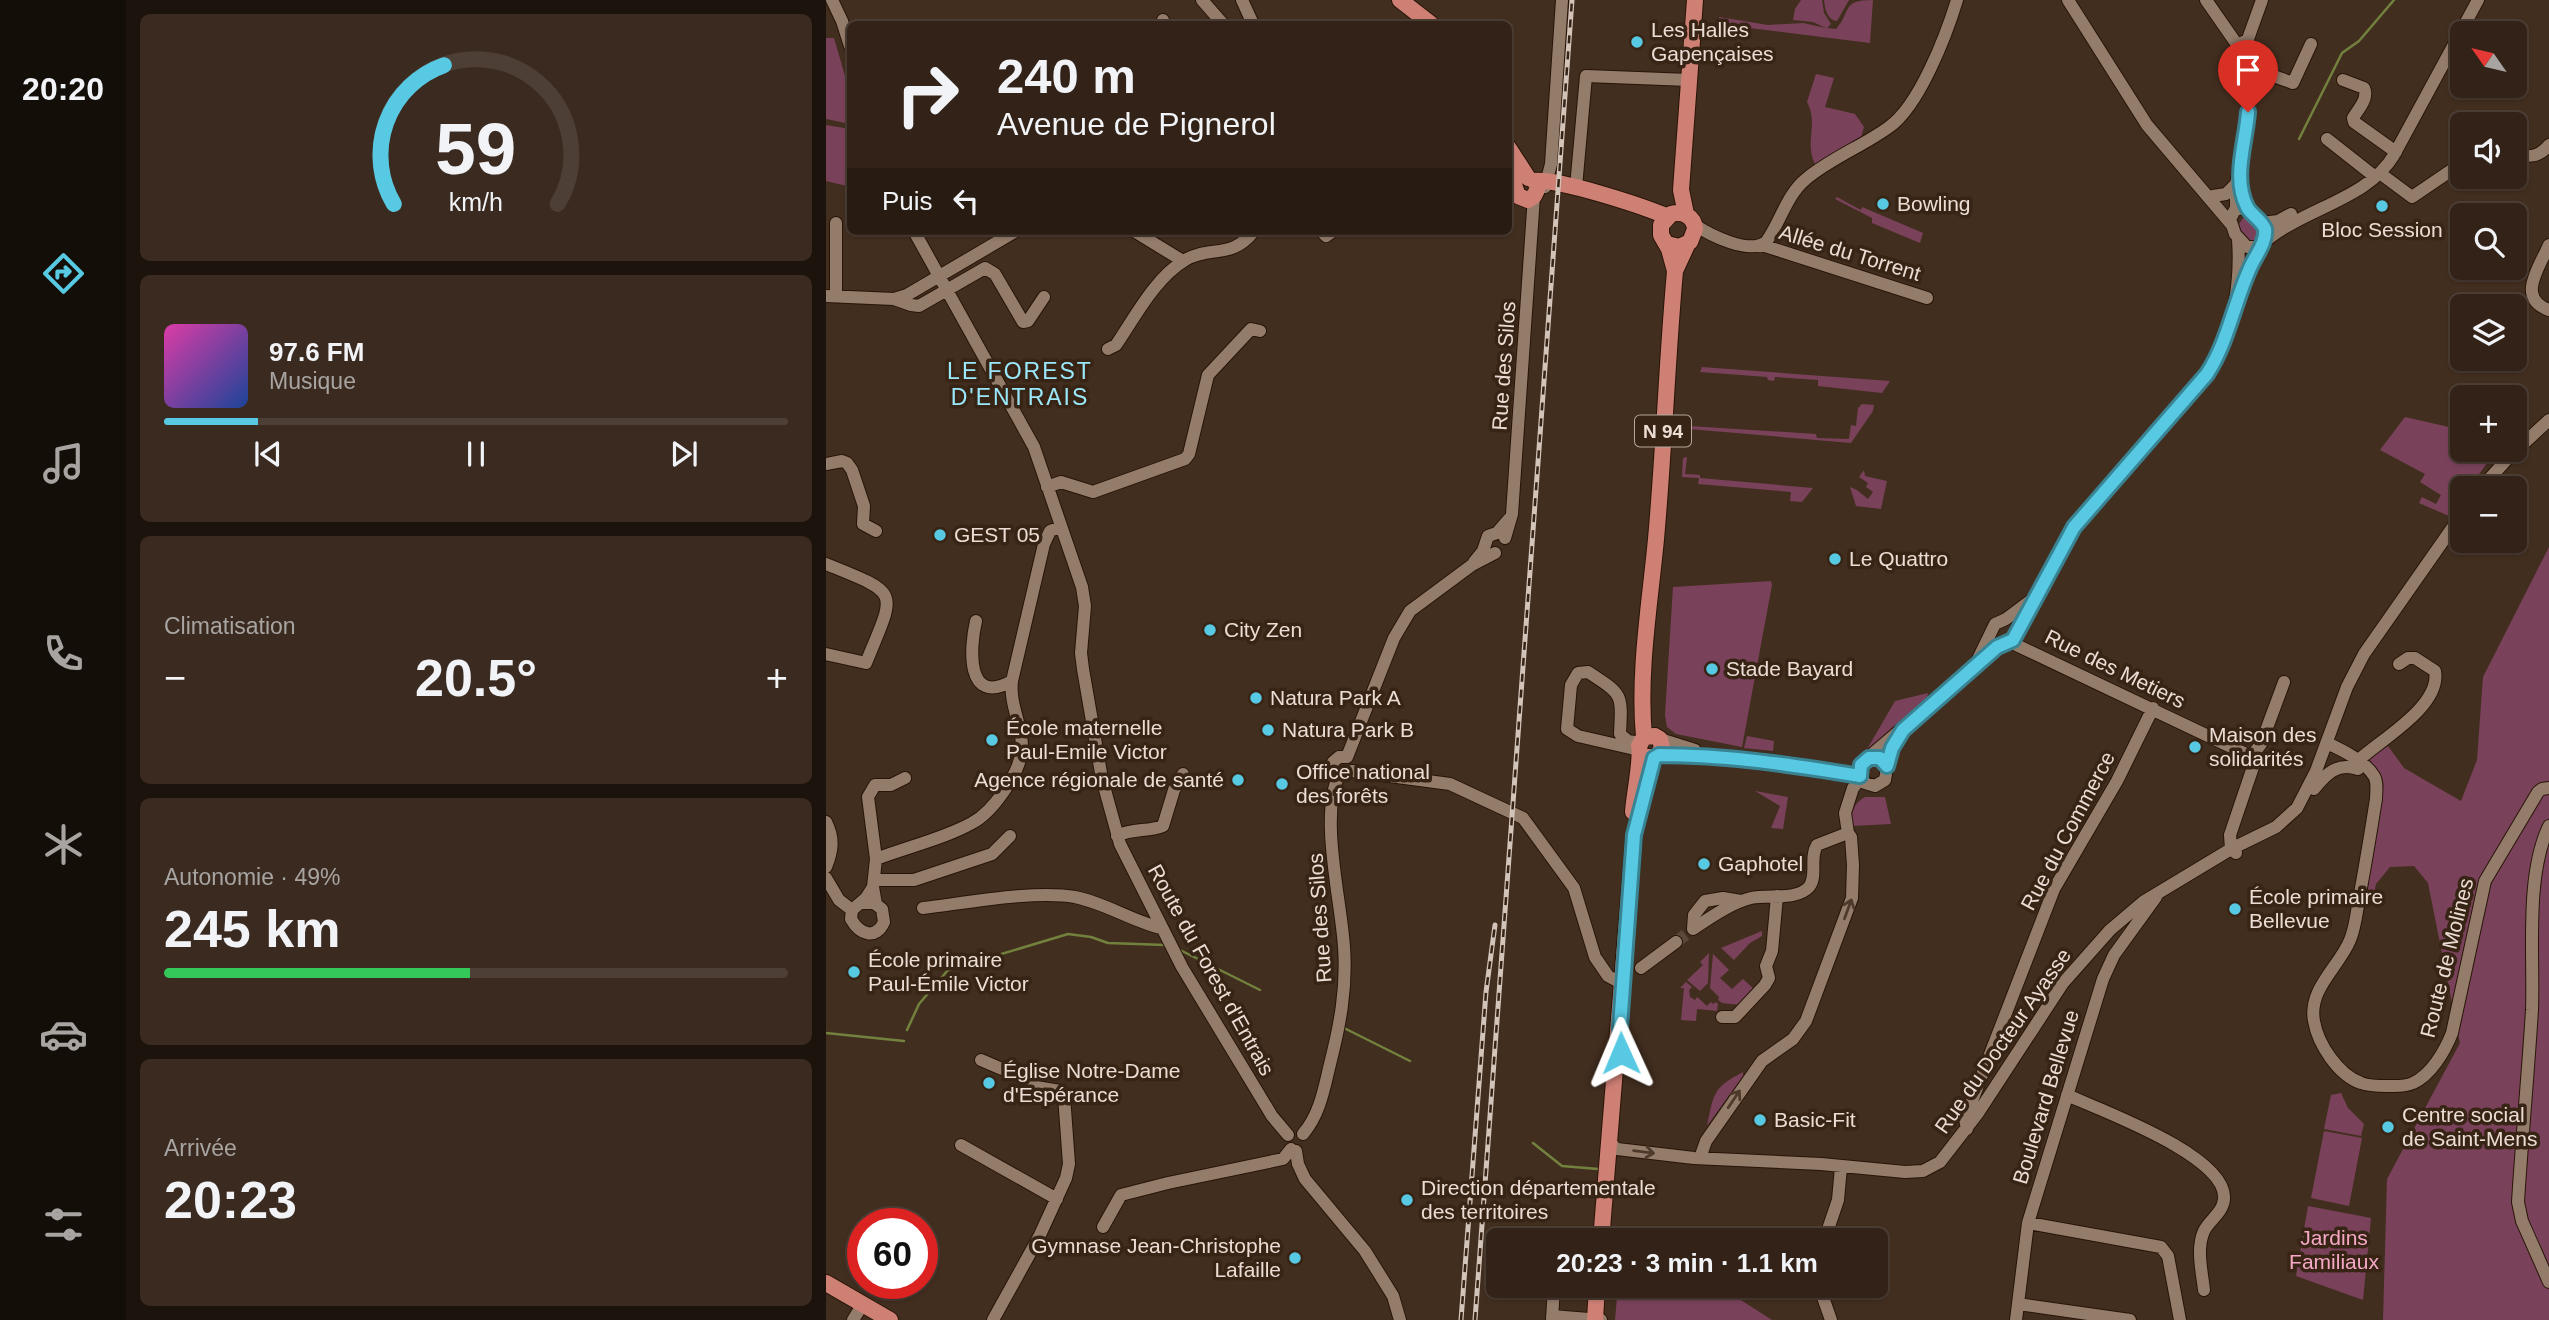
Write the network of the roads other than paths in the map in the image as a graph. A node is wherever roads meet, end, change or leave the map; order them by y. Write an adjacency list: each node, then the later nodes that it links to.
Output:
1 (832, 0): 16 (street)
2 (1202, 0): 13 (street)
3 (1242, 0): 14 (street)
4 (1400, 0): 15 (main road)
5 (1562, 0): 33 (street)
6 (1695, 0): 21 (main road)
7 (1957, 0): 48 (street)
8 (2067, 0): 19 (street)
9 (2076, 0): 19 (street)
10 (2206, 0): 18 (street)
11 (2262, 0): 18 (street)
12 (2478, 0): 25 (street)
13 (1220, 21)
14 (1252, 21)
15 (1427, 21)
16 (847, 37)
17 (2311, 44): 20 (street)
18 (2238, 46): 20 (street)
19 (2099, 50): 35 (street)
20 (2244, 68): 28 (street)
21 (1689, 80): 34 (street); 40 (main road)
22 (2343, 80): 25 (street)
23 (2327, 139): 31 (street)
24 (2549, 145): 27 (street)
25 (2396, 152): 31 (street)
26 (1512, 154): 33 (main road)
27 (2527, 156)
28 (2241, 164): 32 (street); 36 (street)
29 (1512, 170): 33 (main road)
30 (2450, 171): 31 (street)
31 (2378, 175): 39 (street); 46 (street)
32 (2236, 184): 35 (street); 36 (street)
33 (1535, 186): 34 (main road); 84 (street, Rue des Silos)
34 (1576, 187): 40 (main road)
35 (2208, 192): 36 (street); 38 (street)
36 (2240, 210): 38 (street); 39 (street)
37 (836, 223): 53 (street)
38 (2231, 223): 45 (street)
39 (2262, 223): 46 (street)
40 (1680, 225): 48 (street, Allée du Torrent); 50 (main road, N 94); 50 (main road, N 94)
41 (916, 235): 51 (street, Route du Forest d'Entrais)
42 (1009, 235): 51 (street)
43 (1141, 235): 49 (street)
44 (1251, 235): 49 (street)
45 (2238, 239): 46 (street); 58 (street)
46 (2263, 242): 58 (street)
47 (2549, 245): 57 (street)
48 (1762, 246): 55 (street, Allée du Torrent)
49 (1183, 261): 60 (street)
50 (1675, 271): 82 (main road, N 94)
51 (940, 277): 52 (street, Route du Forest d'Entrais); 56 (street)
52 (947, 290): 54 (street); 56 (street); 64 (street, Route du Forest d'Entrais)
53 (831, 296): 56 (street)
54 (1044, 297)
55 (1927, 298)
56 (894, 299)
57 (2549, 310)
58 (2232, 311): 69 (street)
59 (1260, 331): 64 (street)
60 (1108, 349)
61 (2549, 420): 63 (street)
62 (826, 464): 66 (street)
63 (2492, 476)
64 (1047, 487): 65 (street, Route du Forest d'Entrais)
65 (1060, 527): 77 (street); 103 (street, Route du Forest d'Entrais)
66 (876, 531)
67 (2450, 531): 81 (street)
68 (826, 564): 74 (street)
69 (2039, 590): 70 (street); 73 (street)
70 (2006, 619): 72 (street); 73 (street)
71 (976, 621): 77 (street)
72 (1992, 633): 73 (street); 76 (street)
73 (2011, 638): 76 (street); 79 (street, Rue des Metiers)
74 (826, 654)
75 (2399, 664): 87 (street)
76 (1973, 666): 80 (street)
77 (1012, 681): 106 (street)
78 (2284, 682): 86 (street)
79 (2153, 708): 86 (street, Rue des Metiers); 125 (street, Rue du Commerce)
80 (1903, 730): 88 (street); 90 (street)
81 (2327, 743): 83 (street); 85 (street)
82 (1649, 746): 82 (street); 90 (street); 121 (main road, N 94)
83 (2339, 749): 87 (street); 89 (street)
84 (1347, 757): 91 (street); 94 (street)
85 (2322, 757): 89 (street); 92 (street)
86 (2250, 758): 105 (street)
87 (2354, 764): 89 (street); 97 (street, Route de Molines)
88 (1887, 766): 90 (street); 96 (street)
89 (2337, 767): 98 (street)
90 (1863, 769): 96 (street); 99 (street)
91 (1352, 771): 94 (street); 121 (street)
92 (2316, 771): 98 (street); 105 (street)
93 (1183, 774): 103 (street)
94 (1338, 777): 126 (street, Rue des Silos)
95 (905, 778): 106 (street)
96 (1873, 786): 99 (street)
97 (2549, 788)
98 (2314, 789): 105 (street)
99 (1847, 806): 104 (street)
100 (826, 822): 107 (street)
101 (2549, 826): 139 (street)
102 (1010, 836): 109 (street)
103 (1117, 836): 118 (street, Route du Forest d'Entrais)
104 (1837, 837): 111 (street); 131 (street, one-way to 104)
105 (2233, 851): 110 (street, Rue du Docteur Ayasse); 117 (street)
106 (876, 859): 109 (street)
107 (826, 867)
108 (826, 878): 114 (street)
109 (873, 884): 113 (street); 114 (street)
110 (2157, 895): 116 (street, Rue du Docteur Ayasse); 117 (street, Boulevard Bellevue)
111 (1777, 896): 112 (street); 122 (street)
112 (1747, 900)
113 (876, 904): 114 (street); 114 (street)
114 (857, 906)
115 (923, 908): 118 (street)
116 (2130, 912): 117 (street); 125 (street, Rue du Docteur Ayasse)
117 (2144, 914): 124 (street, Boulevard Bellevue)
118 (1161, 928): 127 (street, Route du Forest d'Entrais)
119 (1676, 942): 120 (street)
120 (1641, 968)
121 (1623, 984): 129 (main road, N 94)
122 (1723, 1017)
123 (981, 1060): 133 (street)
124 (2067, 1095): 134 (street, Boulevard Bellevue); 141 (street)
125 (1967, 1129): 132 (street, Rue du Docteur Ayasse)
126 (1303, 1133): 127 (street); 130 (street)
127 (1287, 1135): 130 (street)
128 (961, 1145): 133 (street)
129 (1613, 1145): 131 (street, Rue du Docteur Ayasse, one-way to 131); 136 (main road, N 94); 137 (main road, N 94)
130 (1294, 1150): 135 (street); 152 (street)
131 (1690, 1157): 132 (street, Rue du Docteur Ayasse)
132 (1841, 1167): 138 (street)
133 (1057, 1199): 151 (street)
134 (2028, 1223): 147 (street, Boulevard Bellevue); 158 (street)
135 (1103, 1227)
136 (1603, 1228)
137 (1609, 1228)
138 (1828, 1228)
139 (2549, 1282)
140 (826, 1283): 146 (main road)
141 (2204, 1290)
142 (1553, 1298): 148 (street)
143 (1596, 1298): 153 (main road)
144 (1604, 1298): 154 (main road)
145 (1823, 1298): 155 (street)
146 (863, 1304): 149 (street); 150 (main road)
147 (2018, 1304): 156 (street, Boulevard Bellevue); 157 (street)
148 (1552, 1318): 153 (street)
149 (853, 1320)
150 (890, 1320)
151 (993, 1320)
152 (1400, 1320)
153 (1595, 1320): 154 (street)
154 (1602, 1320)
155 (1831, 1320)
156 (2016, 1320)
157 (2130, 1320)
158 (2180, 1320)

